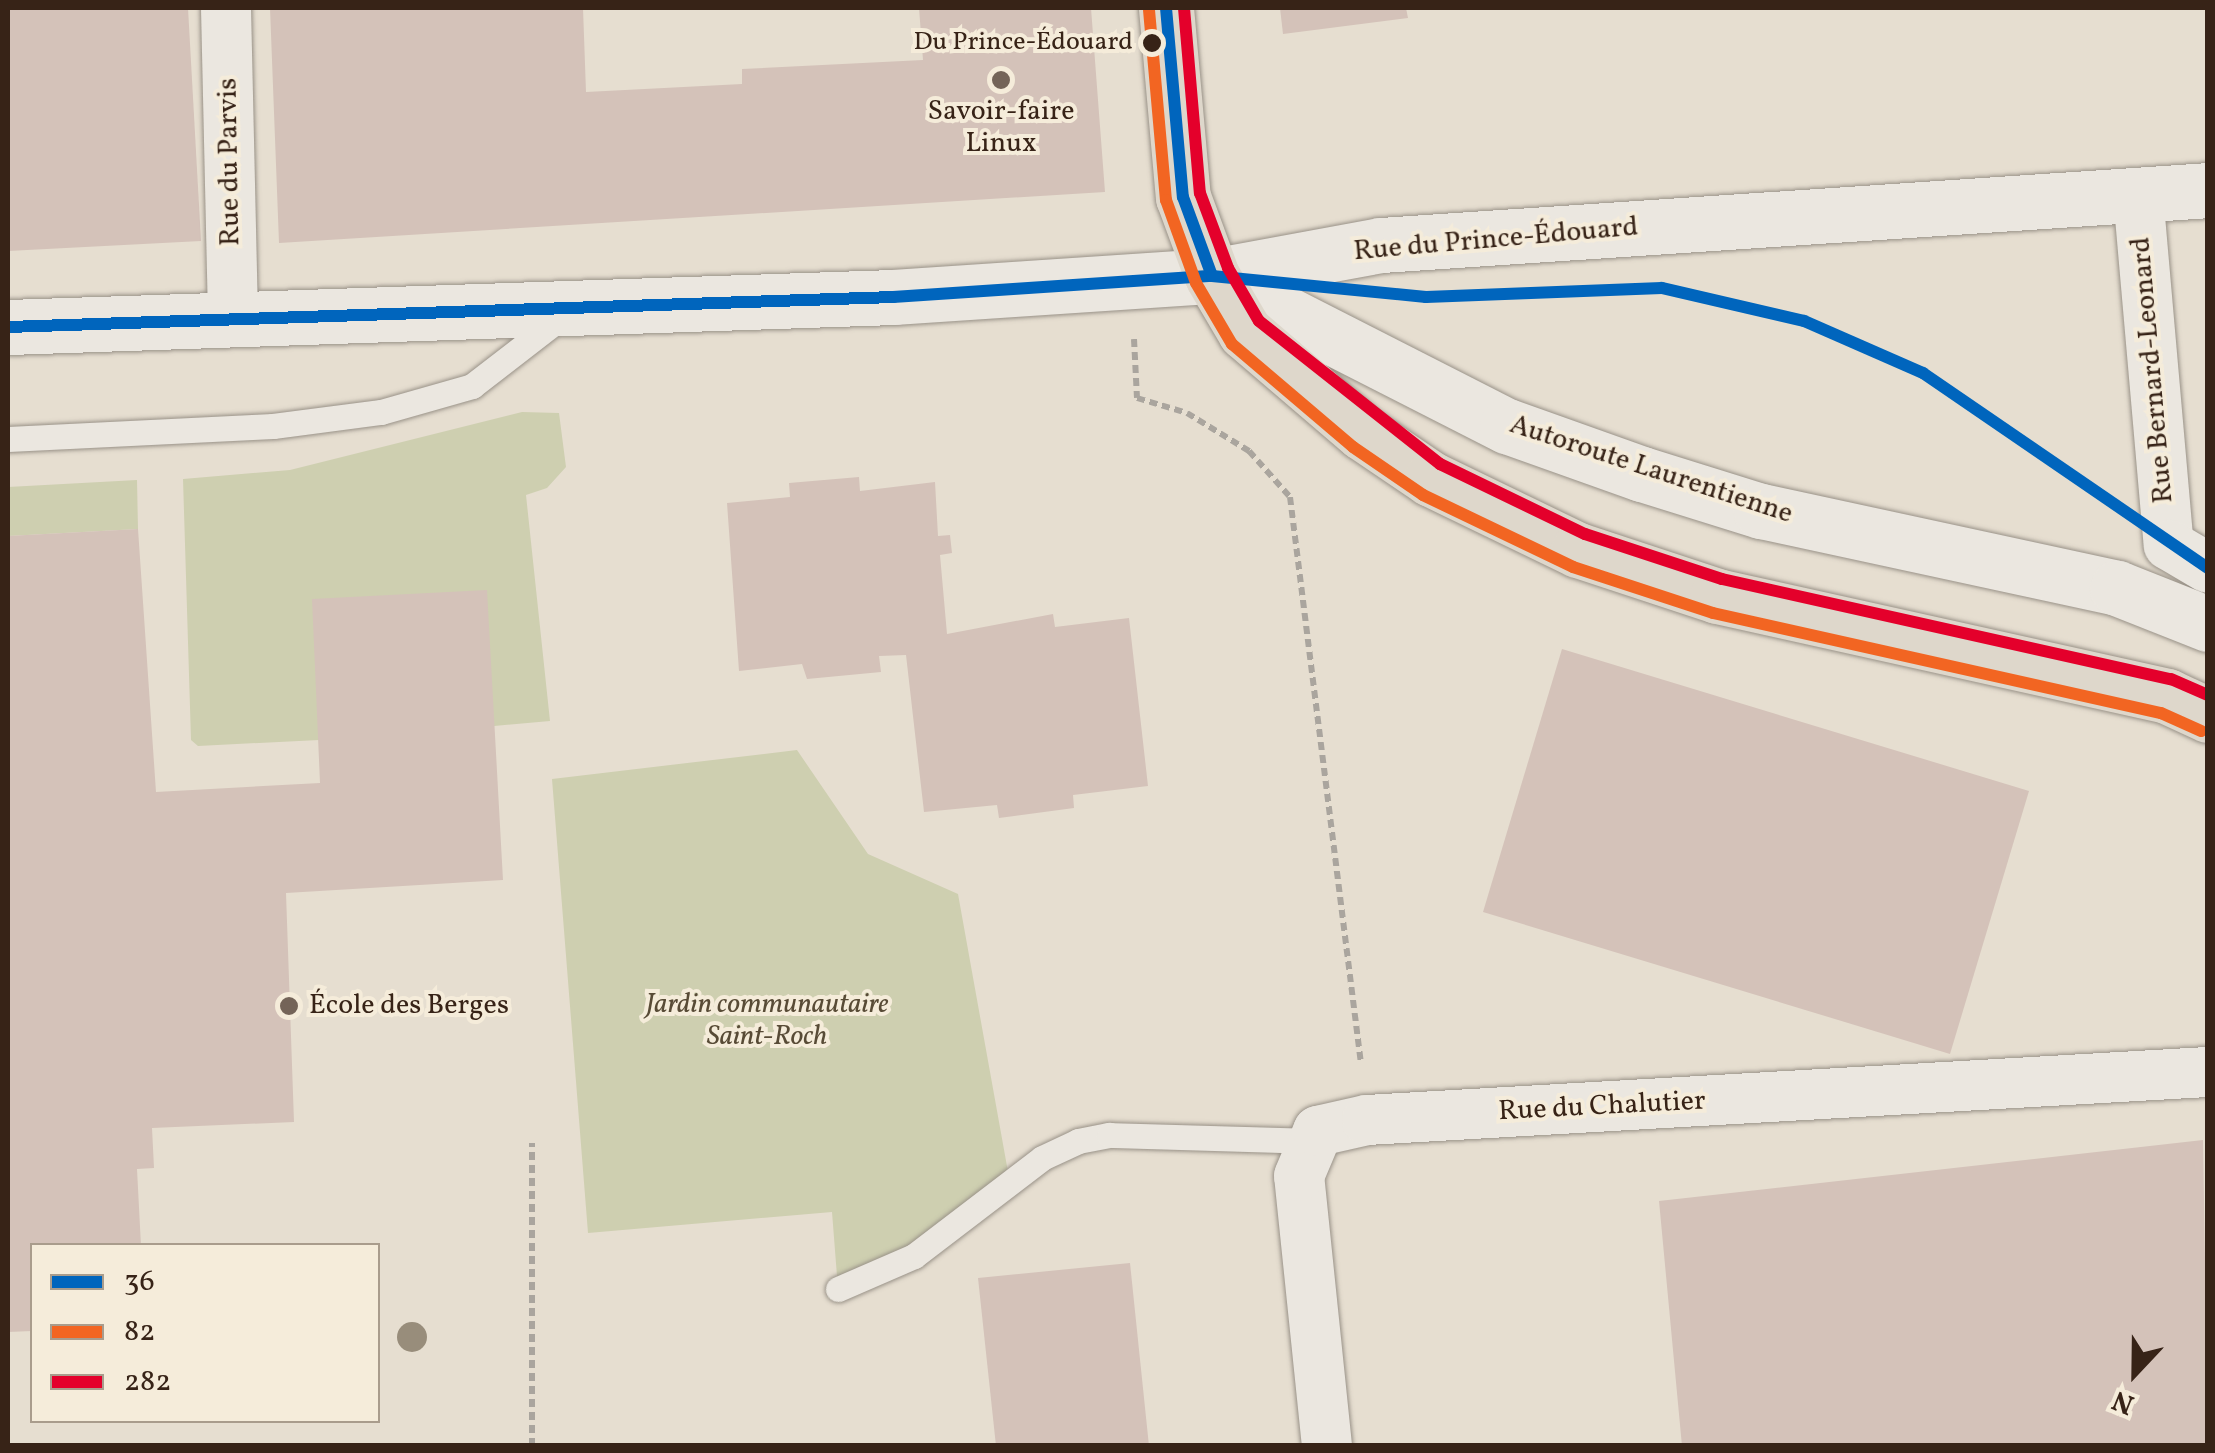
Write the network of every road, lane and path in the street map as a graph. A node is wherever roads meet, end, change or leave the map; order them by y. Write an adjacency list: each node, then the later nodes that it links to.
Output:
1 (226, 8): 8 (street, Rue du Parvis)
2 (1166, 8): 5 (main road)
3 (2208, 190): 4 (street, Rue du Prince-Édouard)
4 (2138, 194): 5 (street, Rue du Prince-Édouard); 11 (street, Rue Bernard-Leonard)
5 (1212, 276): 6 (street, Rue du Prince-Édouard); 12 (street, Autoroute Laurentienne); 13 (main road)
6 (1131, 281): 7 (street, Rue du Prince-Édouard); 15 (path)
7 (580, 303): 8 (street, Rue du Prince-Édouard); 10 (lane)
8 (234, 316): 9 (street, Rue du Prince-Édouard)
9 (8, 328)
10 (8, 438)
11 (2188, 557)
12 (2208, 624)
13 (2208, 715)
14 (2208, 1072): 15 (street, Rue du Chalutier)
15 (1368, 1120): 16 (street, Rue du Chalutier)
16 (1311, 1141): 18 (lane); 20 (street)
17 (532, 1143): 19 (path)
18 (838, 1290)
19 (532, 1446)
20 (1327, 1446)

